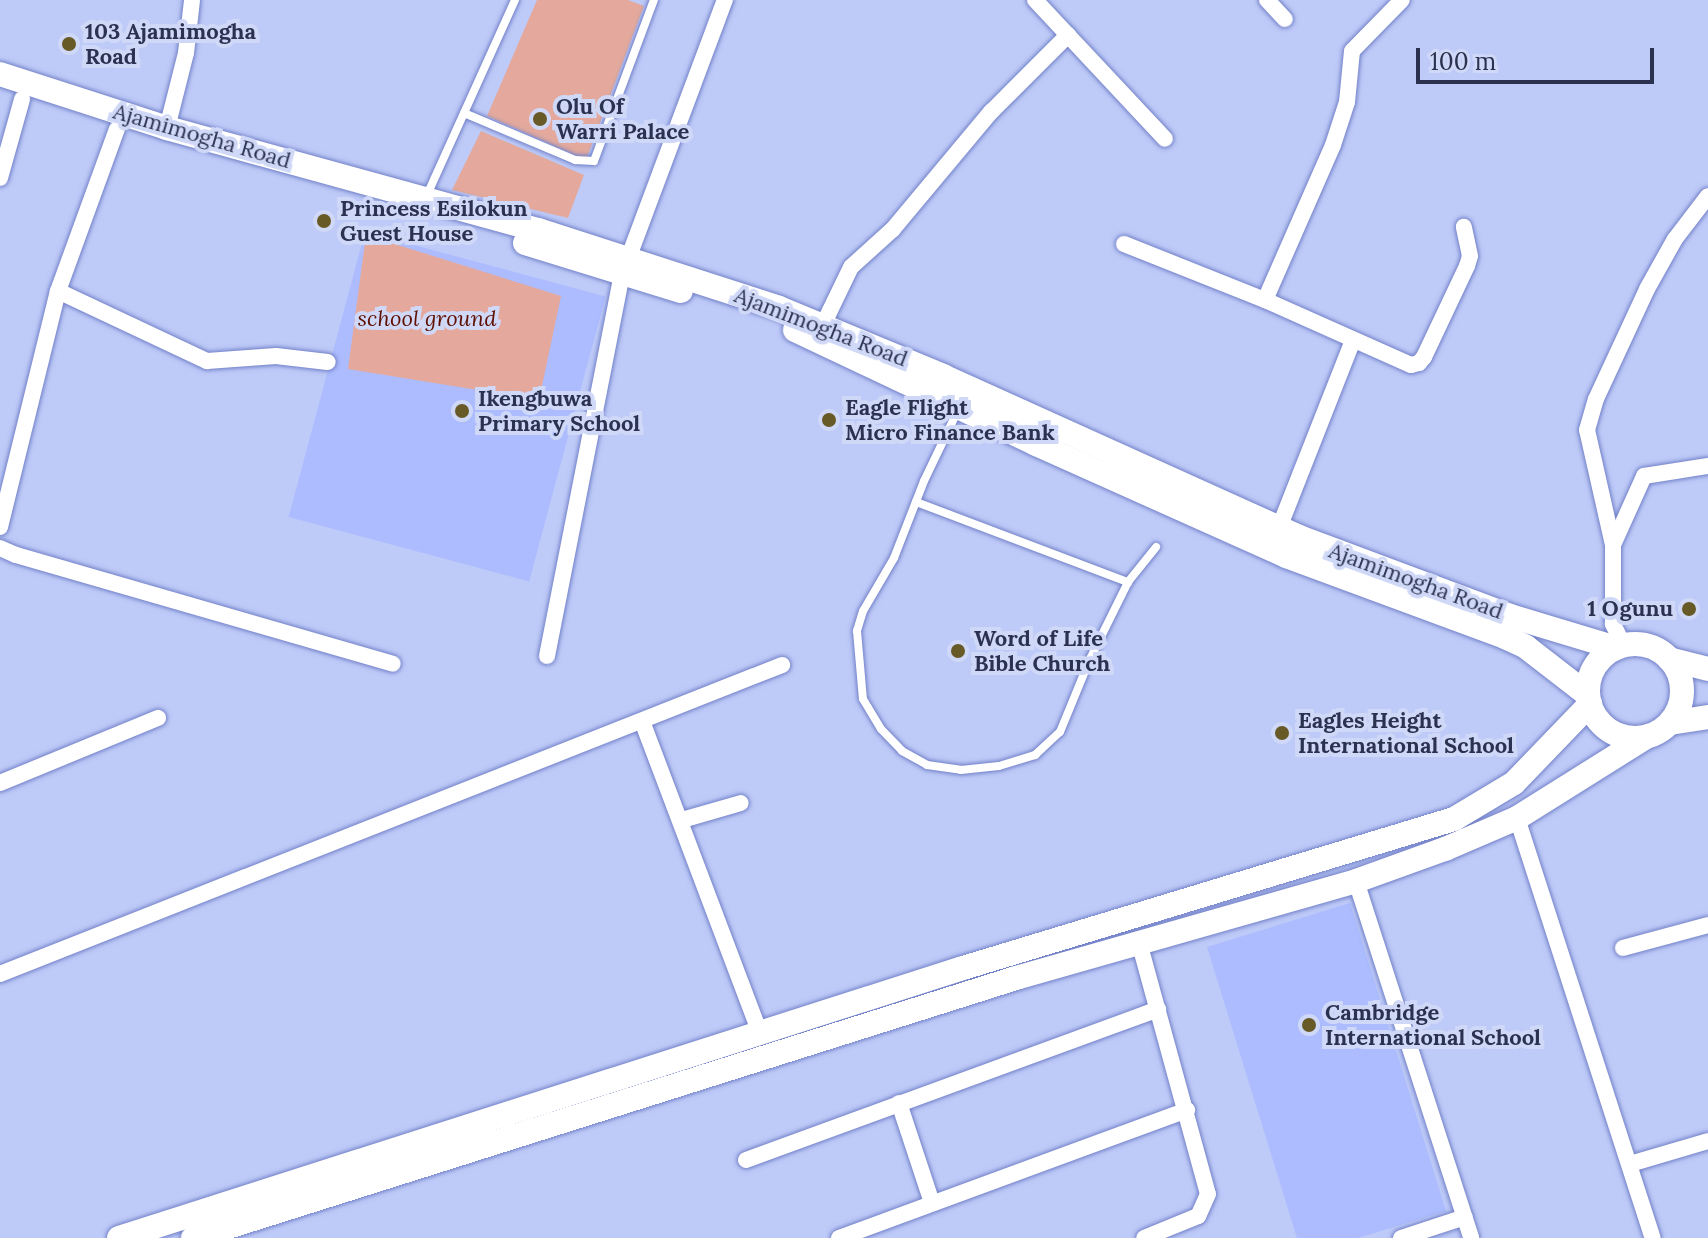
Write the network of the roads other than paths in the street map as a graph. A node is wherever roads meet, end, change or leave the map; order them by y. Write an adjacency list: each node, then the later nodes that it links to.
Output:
1 (192, 0): 13 (street)
2 (515, 0): 12 (lane)
3 (654, 0): 12 (lane)
4 (725, 0): 21 (street)
5 (1035, 0): 9 (street)
6 (1267, 0): 8 (street)
7 (1402, 0): 23 (street)
8 (1285, 19)
9 (1068, 35): 15 (street); 24 (street)
10 (0, 74): 13 (main road, Ajamimogha Road)
11 (11, 95): 14 (main road, Ajamimogha Road); 16 (street)
12 (464, 113): 18 (lane)
13 (167, 128): 18 (main road, Ajamimogha Road)
14 (117, 129): 21 (main road, Ajamimogha Road); 22 (street)
15 (1165, 139)
16 (0, 178)
17 (1708, 196): 32 (street)
18 (425, 199): 21 (main road, Ajamimogha Road)
19 (1464, 227): 25 (street)
20 (1124, 244): 23 (street)
21 (626, 267): 24 (main road, Ajamimogha Road); 27 (main road, Ajamimogha Road); 37 (street)
22 (58, 291): 26 (street); 30 (street)
23 (1265, 300): 25 (street)
24 (823, 325): 31 (main road, Ajamimogha Road)
25 (1353, 340): 31 (street)
26 (328, 362)
27 (959, 408): 29 (lane); 42 (main road, Ajamimogha Road)
28 (1708, 466): 32 (street)
29 (916, 502): 35 (lane); 35 (lane)
30 (0, 527)
31 (1279, 528): 36 (main road, Ajamimogha Road)
32 (1613, 545): 36 (street)
33 (1156, 547): 35 (lane)
34 (0, 548): 39 (street)
35 (1128, 582)
36 (1620, 647): 38 (main road); 42 (main road)
37 (547, 656)
38 (1669, 659): 41 (main road); 46 (main road)
39 (393, 664)
40 (782, 665): 45 (street)
41 (1708, 669)
42 (1589, 700): 47 (main road); 58 (main road)
43 (1708, 717): 46 (main road)
44 (158, 718): 48 (street)
45 (642, 721): 51 (street); 56 (street)
46 (1670, 723): 47 (main road)
47 (1646, 737): 50 (main road)
48 (0, 783)
49 (741, 803): 51 (street)
50 (1517, 818): 52 (main road); 65 (street)
51 (682, 820): 58 (street)
52 (1356, 881): 54 (main road); 67 (street)
53 (1708, 925): 55 (street)
54 (1139, 942): 57 (street); 62 (main road)
55 (1623, 948)
56 (0, 974)
57 (1158, 1009): 59 (street); 60 (street)
58 (760, 1033): 61 (main road)
59 (899, 1103): 64 (street); 66 (street)
60 (1187, 1110): 66 (street); 71 (street)
61 (508, 1113): 62 (main road); 68 (main road)
62 (519, 1136): 69 (main road)
63 (1708, 1141): 65 (street)
64 (746, 1160)
65 (1630, 1164): 74 (street)
66 (932, 1203): 70 (street)
67 (1465, 1217): 72 (street); 73 (street)
68 (119, 1238)
69 (193, 1238)
70 (839, 1238)
71 (1144, 1238)
72 (1401, 1238)
73 (1471, 1238)
74 (1653, 1238)

